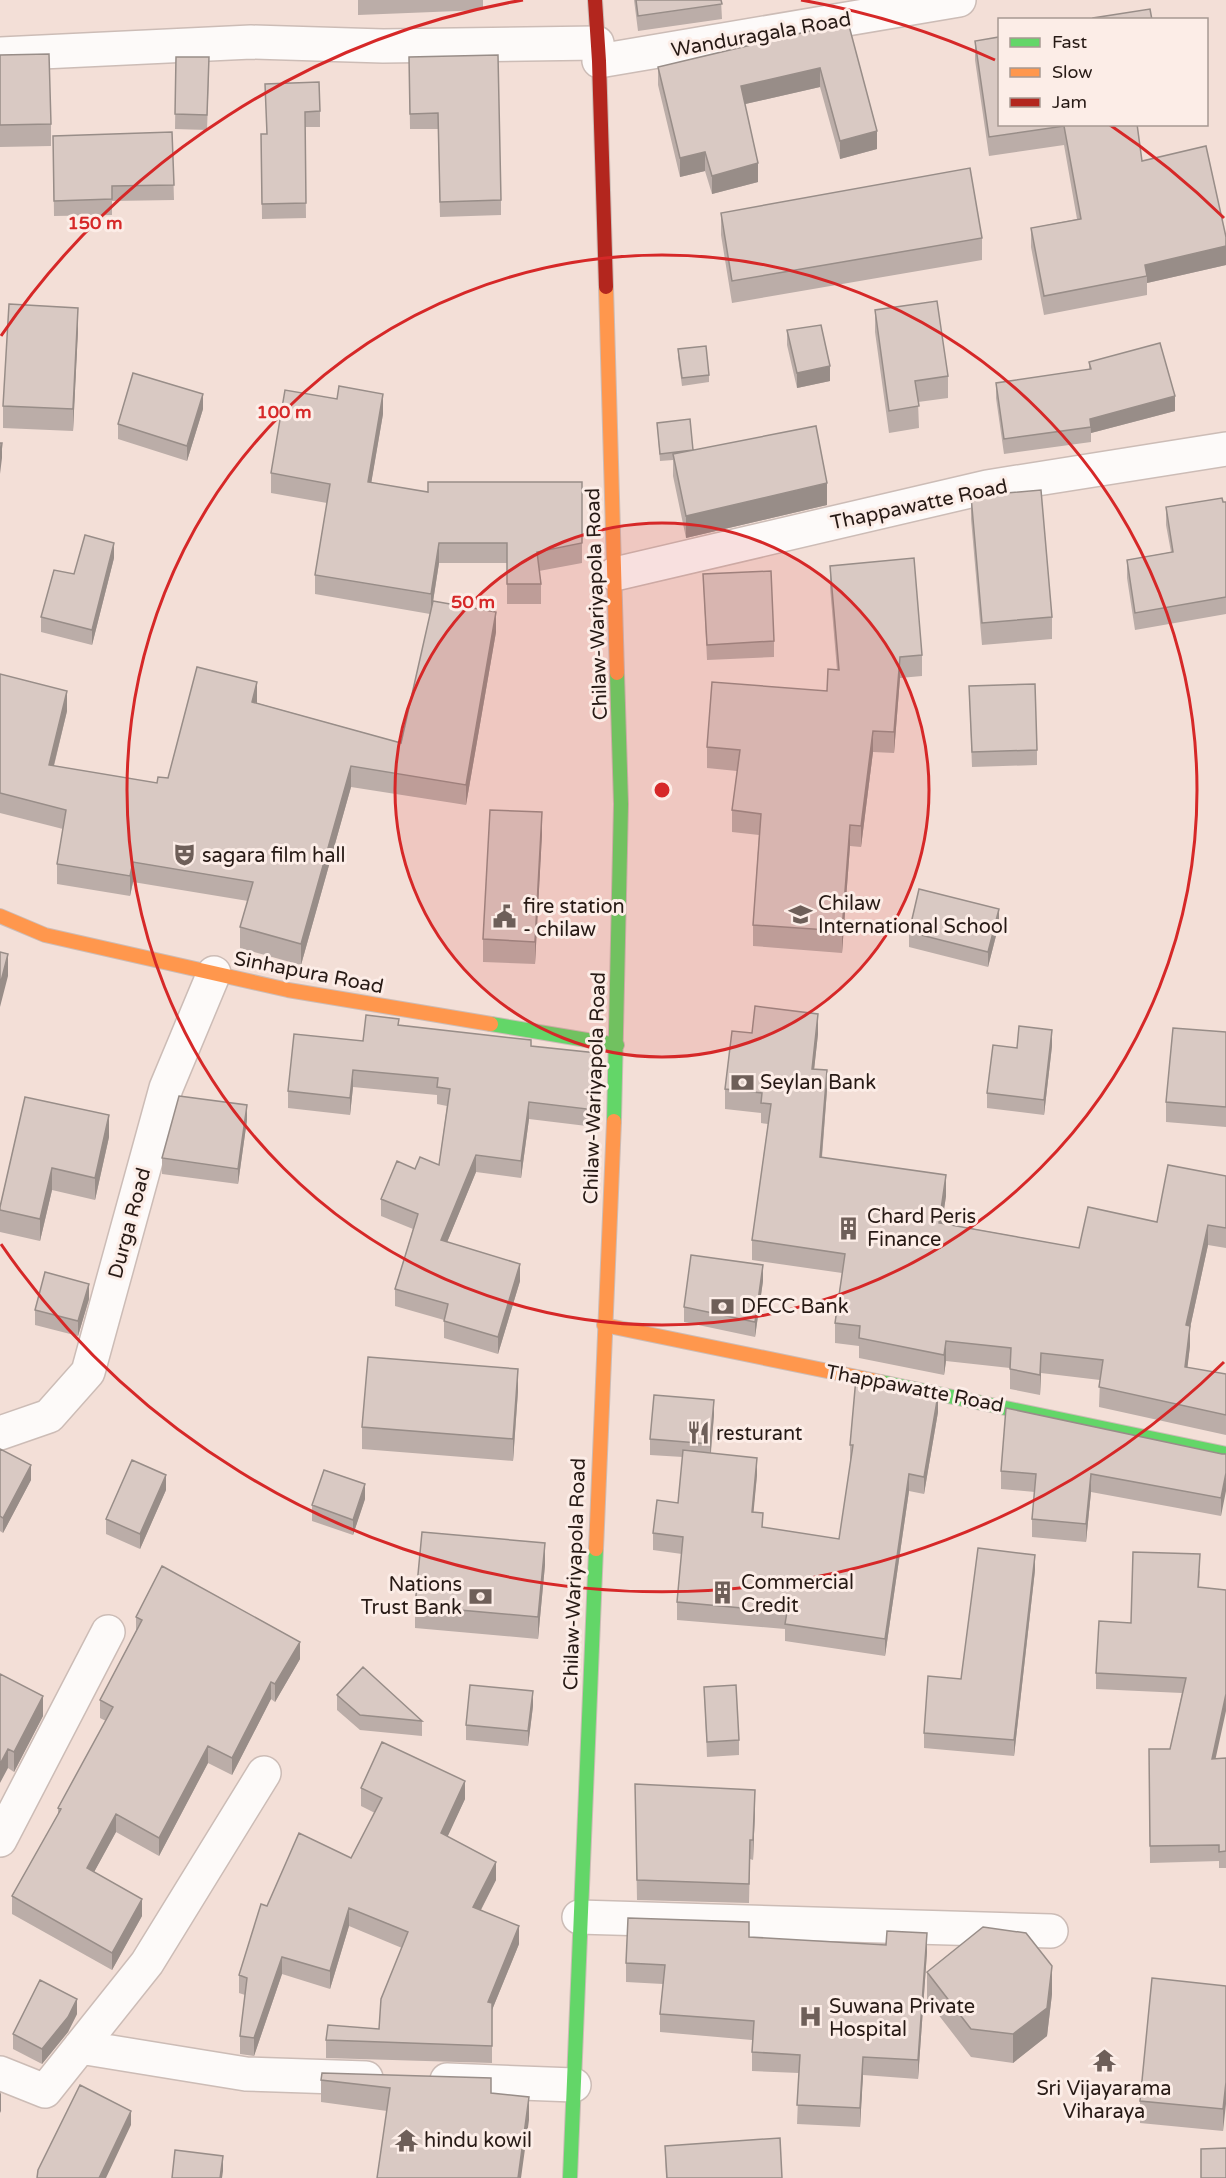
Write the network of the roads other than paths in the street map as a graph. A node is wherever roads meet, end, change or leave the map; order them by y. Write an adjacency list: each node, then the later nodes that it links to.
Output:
1 (595, 0): 3 (main road, Chilaw-Wariyapola Road)
2 (959, 0): 3 (street, Wanduragala Road)
3 (598, 52): 4 (street, Wanduragala Road); 6 (main road, Chilaw-Wariyapola Road)
4 (0, 54)
5 (1226, 449): 6 (street, Thappawatte Road)
6 (615, 573): 9 (main road, Chilaw-Wariyapola Road)
7 (0, 916): 8 (main road, Sinhapura Road)
8 (214, 973): 9 (main road, Sinhapura Road); 11 (street, Durga Road)
9 (617, 1045): 10 (main road, Chilaw-Wariyapola Road)
10 (604, 1325): 12 (main road, Thappawatte Road); 16 (main road, Chilaw-Wariyapola Road)
11 (0, 1433)
12 (1226, 1454)
13 (108, 1632): 15 (street)
14 (264, 1773): 18 (street)
15 (0, 1840)
16 (579, 1917): 17 (street); 20 (main road, Chilaw-Wariyapola Road)
17 (1051, 1931)
18 (80, 2047): 19 (street); 20 (street)
19 (0, 2073)
20 (574, 2085): 21 (main road, Chilaw-Wariyapola Road)
21 (570, 2178)

